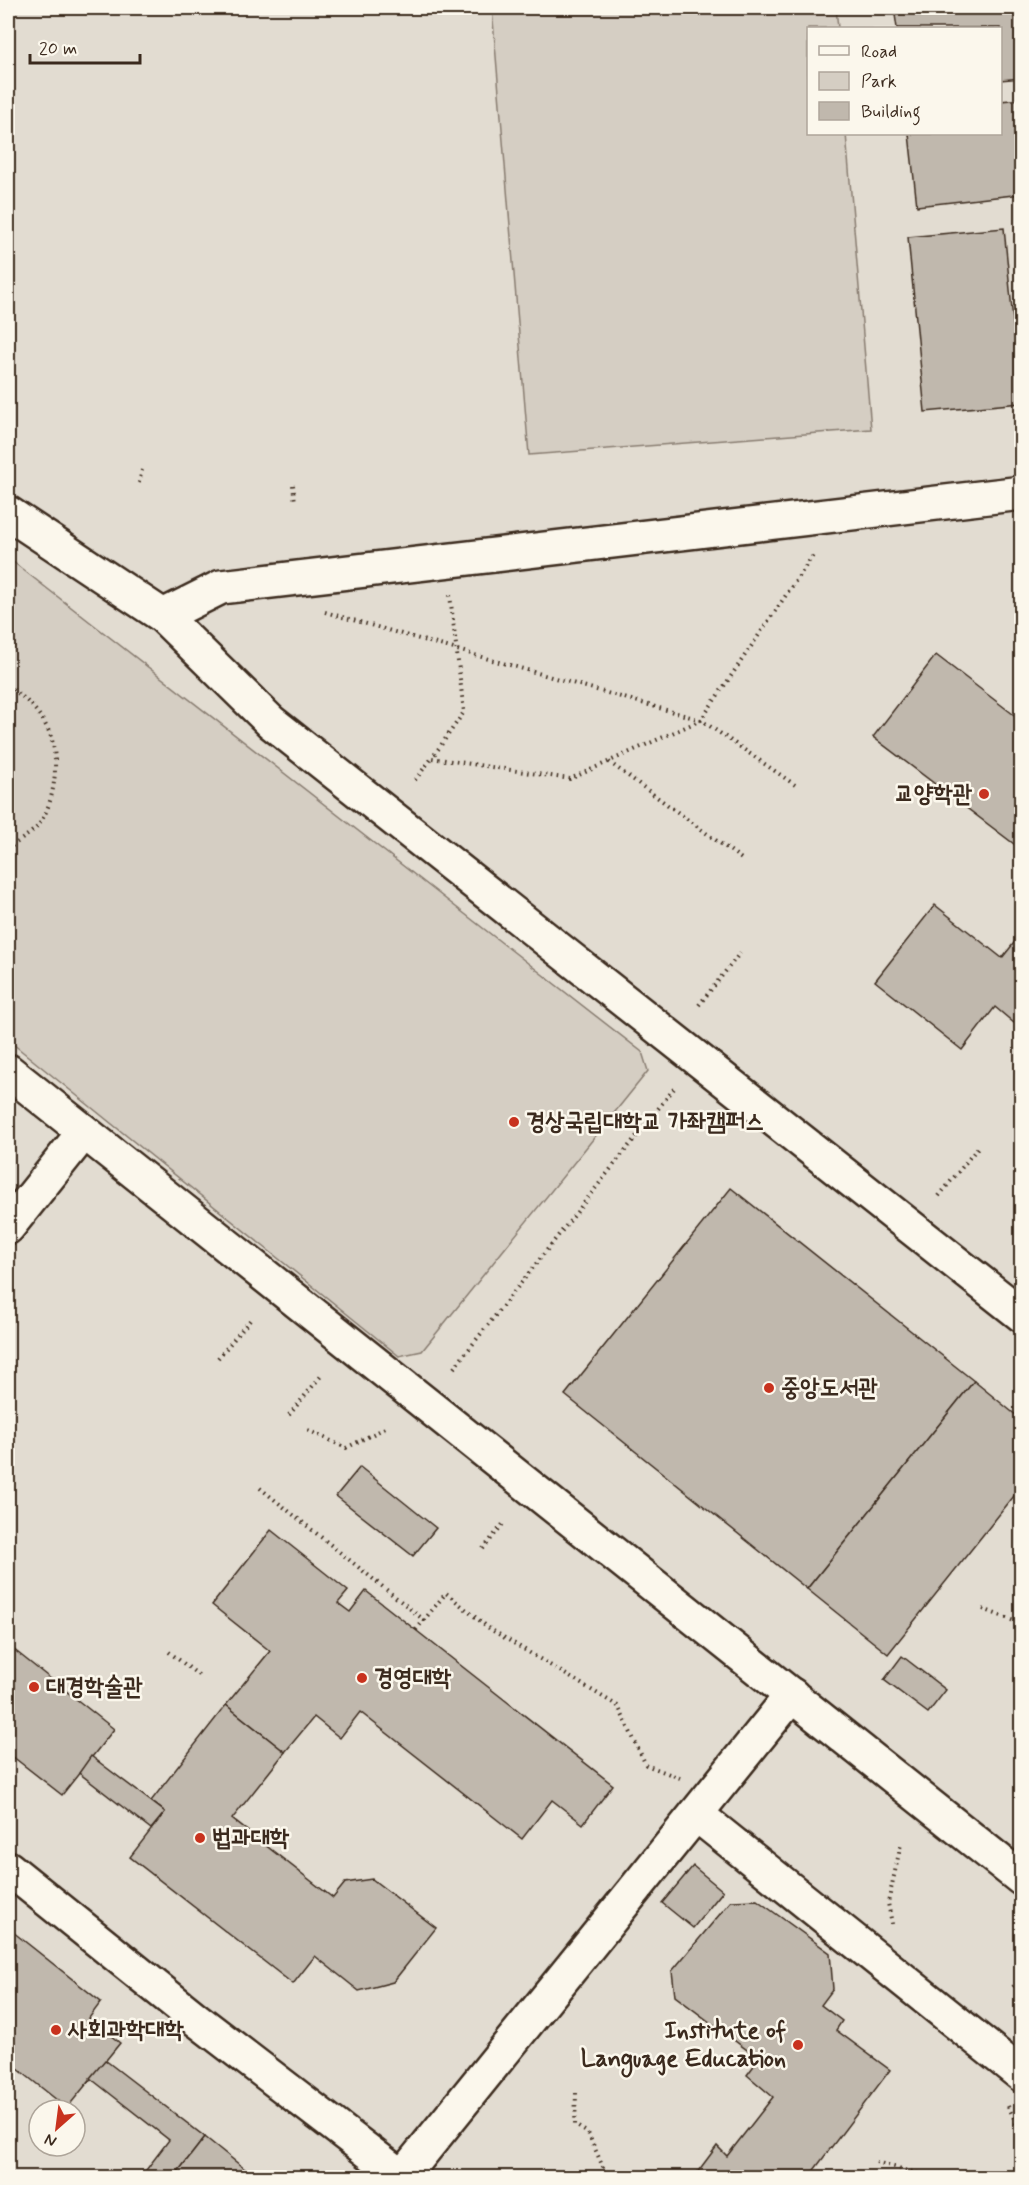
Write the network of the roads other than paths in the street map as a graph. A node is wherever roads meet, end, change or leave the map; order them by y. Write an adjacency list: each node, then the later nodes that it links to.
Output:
1 (1022, 493): 3 (street)
2 (8, 513): 3 (street)
3 (162, 616): 7 (street)
4 (8, 1071): 5 (street)
5 (84, 1132): 6 (street); 8 (street)
6 (8, 1227)
7 (1022, 1315)
8 (792, 1695): 9 (street); 11 (street)
9 (705, 1803): 12 (street); 13 (street)
10 (8, 1868): 13 (street)
11 (1022, 1879)
12 (1022, 2075)
13 (403, 2177)

